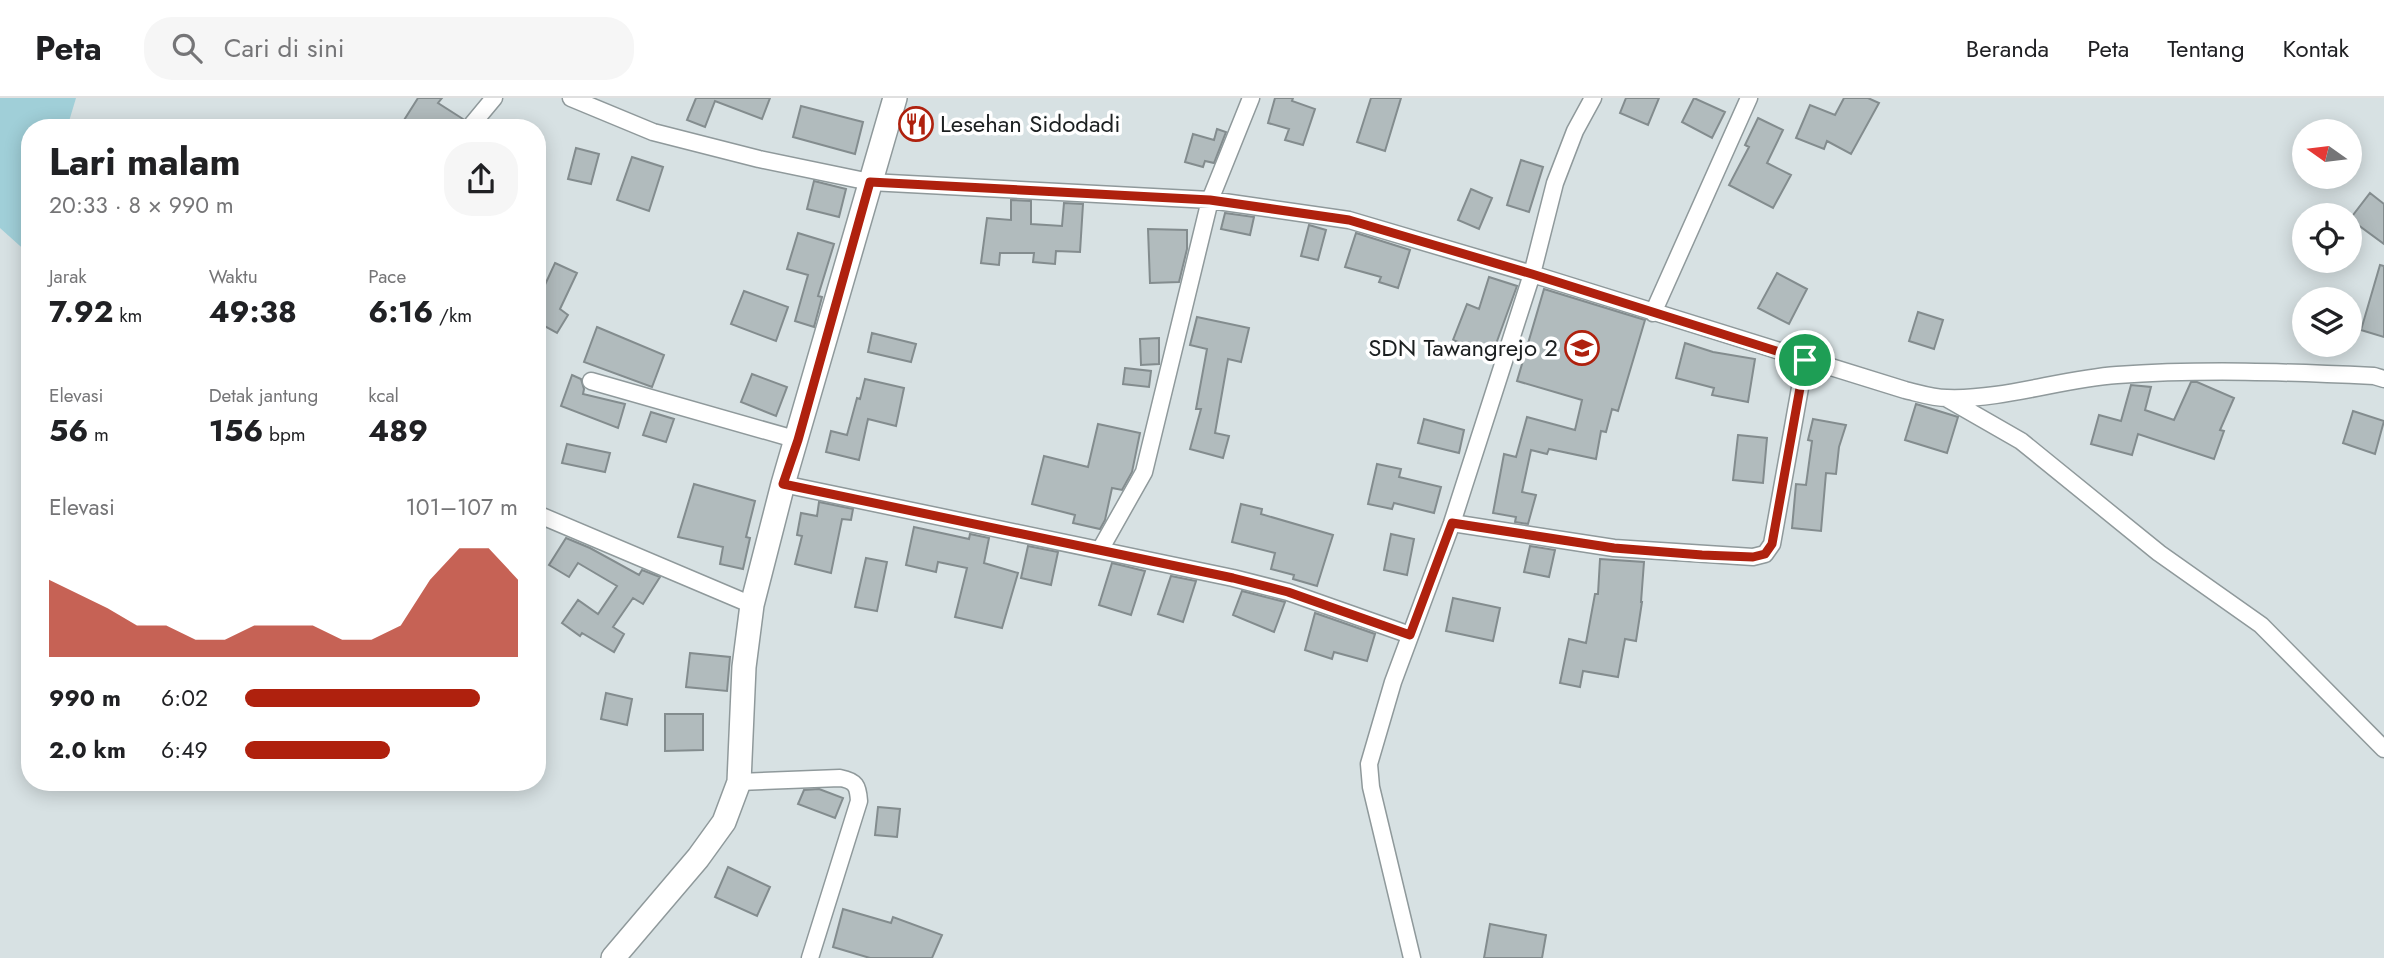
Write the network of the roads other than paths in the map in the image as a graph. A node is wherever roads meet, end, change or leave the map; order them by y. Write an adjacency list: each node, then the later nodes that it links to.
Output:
1 (494, 98): 7 (street)
2 (571, 98): 8 (street)
3 (895, 98): 8 (main road)
4 (1251, 98): 9 (street)
5 (1593, 98): 10 (street)
6 (1749, 98): 11 (street)
7 (476, 119)
8 (870, 182): 9 (street); 16 (main road)
9 (1210, 200): 10 (street); 20 (street)
10 (1532, 274): 11 (street); 19 (street)
11 (1653, 313): 12 (street)
12 (1805, 360): 15 (street); 19 (street)
13 (2384, 379): 15 (street)
14 (591, 382): 16 (street)
15 (1946, 398): 23 (street)
16 (798, 440): 17 (main road)
17 (783, 484): 20 (street); 21 (main road)
18 (546, 518): 21 (street)
19 (1452, 523): 22 (street)
20 (1100, 550): 22 (street)
21 (752, 605): 24 (main road)
22 (1410, 635): 27 (street)
23 (2384, 748)
24 (739, 782): 25 (main road); 26 (street)
25 (613, 958)
26 (810, 958)
27 (1412, 958)

